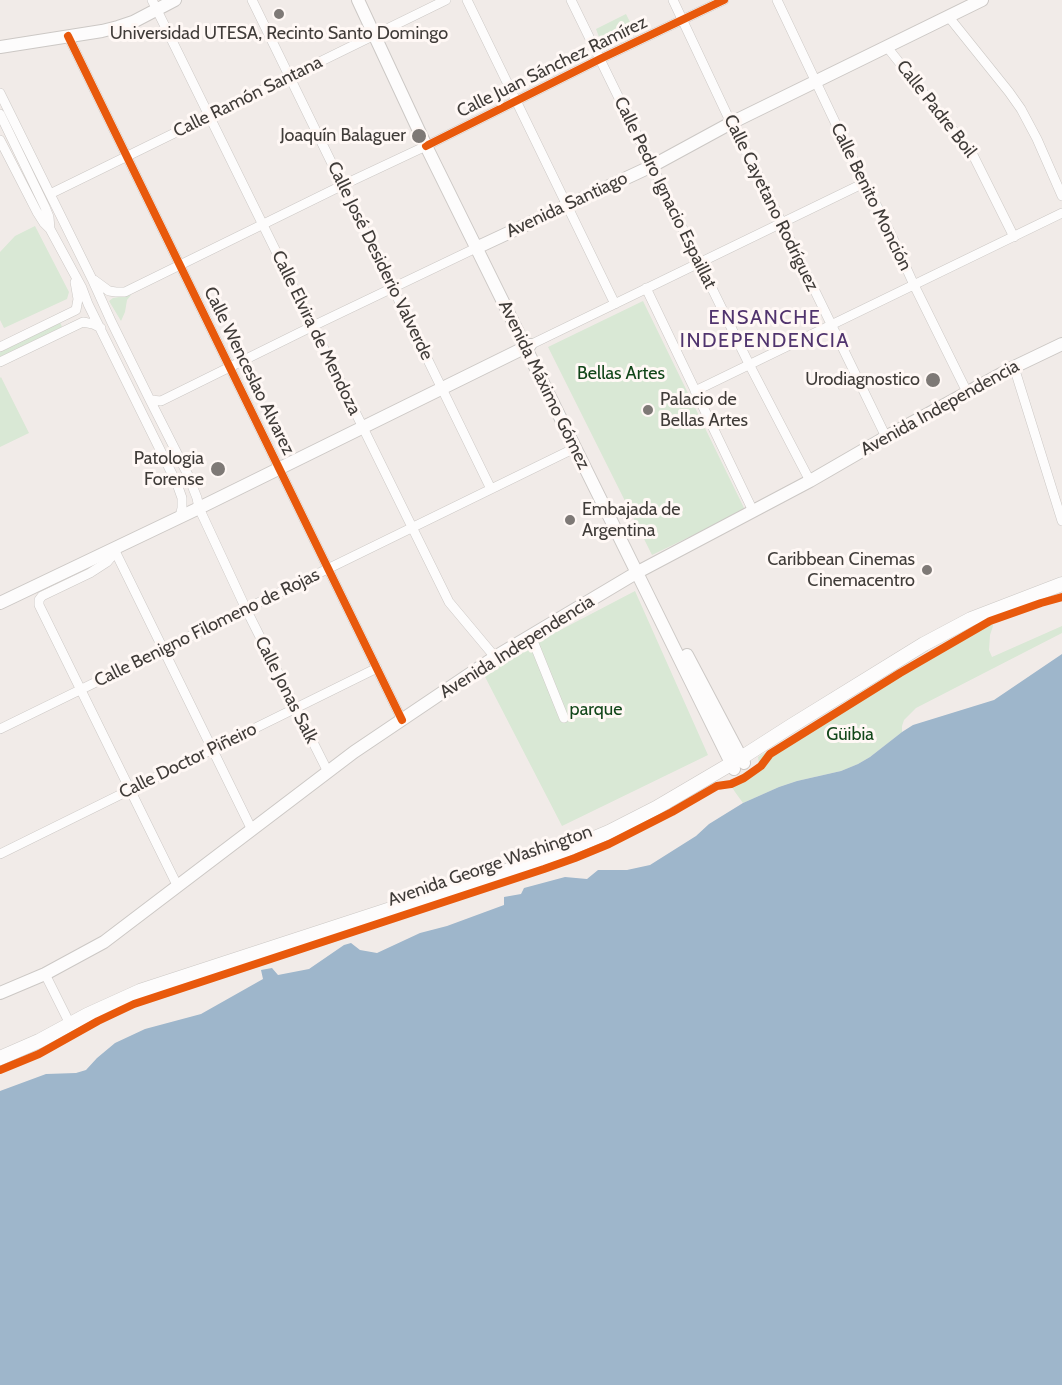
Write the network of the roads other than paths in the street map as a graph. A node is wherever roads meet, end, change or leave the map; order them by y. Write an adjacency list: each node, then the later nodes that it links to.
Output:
1 (175, 0): 12 (main road)
2 (252, 0): 20 (street, Calle José Desiderio Valverde)
3 (358, 0): 15 (main road, Avenida Máximo Gómez)
4 (366, 0): 15 (main road, Avenida Máximo Gómez)
5 (446, 0): 15 (street, Calle Ramón Santana)
6 (467, 0): 23 (street)
7 (571, 0): 19 (street, Calle Pedro Ignacio Espaillat)
8 (673, 0): 14 (street, Calle Cayetano Rodríguez)
9 (724, 0): 14 (street, Calle Juan Sánchez Ramírez)
10 (777, 0): 21 (street, Calle Benito Monción)
11 (982, 0): 13 (main road, Avenida Santiago)
12 (154, 5): 16 (main road); 25 (street, Calle Elvira de Mendoza)
13 (948, 16): 18 (main road, Avenida Santiago); 34 (street)
14 (682, 19): 19 (street, Calle Juan Sánchez Ramírez); 26 (street, Calle Cayetano Rodríguez)
15 (378, 34): 20 (street, Calle Ramón Santana); 28 (main road, Avenida Máximo Gómez)
16 (68, 36): 17 (main road); 29 (street, Calle Wenceslao Alvarez)
17 (0, 47)
18 (887, 47): 21 (main road, Avenida Santiago); 40 (street, Calle Padre Boil)
19 (600, 59): 23 (street, Calle Juan Sánchez Ramírez); 30 (street, Calle Pedro Ignacio Espaillat)
20 (290, 77): 25 (street, Calle Ramón Santana); 32 (street, Calle José Desiderio Valverde)
21 (816, 82): 26 (main road, Avenida Santiago); 31 (street, Calle Benito Monción)
22 (0, 93): 33 (street)
23 (516, 101): 28 (street, Calle Juan Sánchez Ramírez); 35 (street)
24 (0, 114): 39 (street)
25 (209, 116): 29 (street, Calle Ramón Santana); 38 (street, Calle Elvira de Mendoza)
26 (731, 123): 30 (main road, Avenida Santiago); 37 (street, Calle Cayetano Rodríguez)
27 (0, 140): 39 (street)
28 (429, 144): 32 (street, Calle Juan Sánchez Ramírez); 41 (main road, Avenida Máximo Gómez)
29 (127, 156): 33 (street, Calle Ramón Santana); 43 (street, Calle Wenceslao Alvarez)
30 (652, 166): 35 (main road, Avenida Santiago); 42 (street, Calle Pedro Ignacio Espaillat)
31 (864, 183): 37 (street); 46 (street, Calle Benito Monción)
32 (343, 185): 38 (street, Calle Juan Sánchez Ramírez); 47 (street, Calle José Desiderio Valverde)
33 (50, 194): 45 (street)
34 (1062, 196)
35 (568, 205): 41 (main road, Avenida Santiago); 50 (street)
36 (1062, 213): 40 (street)
37 (782, 223): 42 (street); 54 (street, Calle Cayetano Rodríguez)
38 (262, 225): 43 (street, Calle Juan Sánchez Ramírez); 55 (street, Calle Elvira de Mendoza)
39 (50, 229): 44 (street)
40 (1014, 237): 46 (street)
41 (480, 246): 47 (street, Avenida Santiago); 58 (main road, Avenida Máximo Gómez)
42 (700, 263): 49 (street); 61 (street, Calle Pedro Ignacio Espaillat)
43 (180, 265): 45 (street, Calle Juan Sánchez Ramírez); 62 (street, Calle Wenceslao Alvarez)
44 (75, 276): 48 (street); 51 (street)
45 (92, 279): 52 (street)
46 (914, 285): 54 (street); 66 (street, Calle Benito Monción)
47 (393, 287): 55 (street, Avenida Santiago); 64 (street, Calle José Desiderio Valverde)
48 (82, 288): 52 (street); 56 (street)
49 (646, 288): 50 (street); 65 (street)
50 (615, 304): 58 (street)
51 (76, 310): 53 (street); 59 (street)
52 (111, 321): 67 (street, Calle Jonas Salk)
53 (82, 322): 56 (street); 60 (street)
54 (831, 325): 61 (street); 69 (street, Calle Cayetano Rodríguez)
55 (313, 326): 62 (street, Avenida Santiago); 68 (street, Calle Elvira de Mendoza)
56 (101, 328): 76 (street)
57 (1062, 344): 63 (main road, Avenida Independencia)
58 (528, 346): 64 (main road); 70 (main road, Avenida Máximo Gómez); 81 (main road, Avenida Máximo Gómez)
59 (0, 347)
60 (0, 362)
61 (749, 364): 65 (street); 72 (street, Calle Pedro Ignacio Espaillat)
62 (230, 367): 67 (street, Avenida Santiago); 71 (street, Calle Wenceslao Alvarez)
63 (1014, 367): 66 (main road, Avenida Independencia); 77 (street)
64 (442, 388): 68 (main road); 73 (street, Calle José Desiderio Valverde)
65 (695, 391): 75 (street)
66 (967, 392): 69 (main road, Avenida Independencia)
67 (150, 400): 74 (street, Calle Jonas Salk)
68 (362, 428): 71 (main road); 78 (street, Calle Elvira de Mendoza)
69 (886, 437): 72 (main road, Avenida Independencia)
70 (575, 448): 73 (street, Calle Benigno Filomeno de Rojas); 81 (main road, Avenida Máximo Gómez)
71 (280, 469): 74 (main road); 80 (street, Calle Wenceslao Alvarez)
72 (810, 482): 75 (main road, Avenida Independencia)
73 (491, 489): 78 (street, Calle Benigno Filomeno de Rojas)
74 (199, 508): 76 (main road); 85 (street, Calle Jonas Salk)
75 (753, 511): 81 (main road, Avenida Independencia)
76 (180, 517): 79 (main road)
77 (1062, 521)
78 (412, 528): 80 (street, Calle Benigno Filomeno de Rojas); 88 (street, Calle Elvira de Mendoza)
79 (113, 550): 84 (main road); 87 (street); 90 (street)
80 (328, 569): 85 (street, Calle Benigno Filomeno de Rojas); 89 (street, Calle Wenceslao Alvarez)
81 (640, 571): 86 (main road, Avenida Independencia); 96 (main road, Avenida Máximo Gómez)
82 (1062, 584): 96 (highway, Avenida George Washington)
83 (1062, 594): 96 (highway, Avenida George Washington)
84 (0, 603)
85 (246, 609): 87 (street, Calle Benigno Filomeno de Rojas); 91 (street, Calle Jonas Salk)
86 (531, 636): 88 (main road, Avenida Independencia); 92 (street)
87 (163, 649): 90 (street, Calle Benigno Filomeno de Rojas); 95 (street)
88 (495, 657): 93 (main road, Avenida Independencia)
89 (377, 668): 91 (street, Calle Doctor Piñeiro); 93 (street, Calle Wenceslao Alvarez)
90 (81, 689): 94 (street, Calle Benigno Filomeno de Rojas); 98 (street)
91 (295, 709): 95 (street, Calle Doctor Piñeiro); 97 (street, Calle Jonas Salk)
92 (564, 718)
93 (402, 720): 97 (main road, Avenida Independencia)
94 (0, 729)
95 (212, 749): 98 (street, Calle Doctor Piñeiro); 99 (street)
96 (738, 764): 104 (highway, Avenida George Washington); 106 (highway, Avenida George Washington)
97 (328, 772): 99 (main road, Avenida Independencia)
98 (130, 790): 100 (street, Calle Doctor Piñeiro); 101 (street)
99 (252, 830): 101 (main road, Avenida Independencia)
100 (0, 854)
101 (178, 887): 102 (main road, Avenida Independencia)
102 (45, 974): 103 (main road, Avenida Independencia); 104 (street)
103 (0, 993)
104 (70, 1024): 105 (highway, Avenida George Washington)
105 (0, 1058)
106 (0, 1065)

